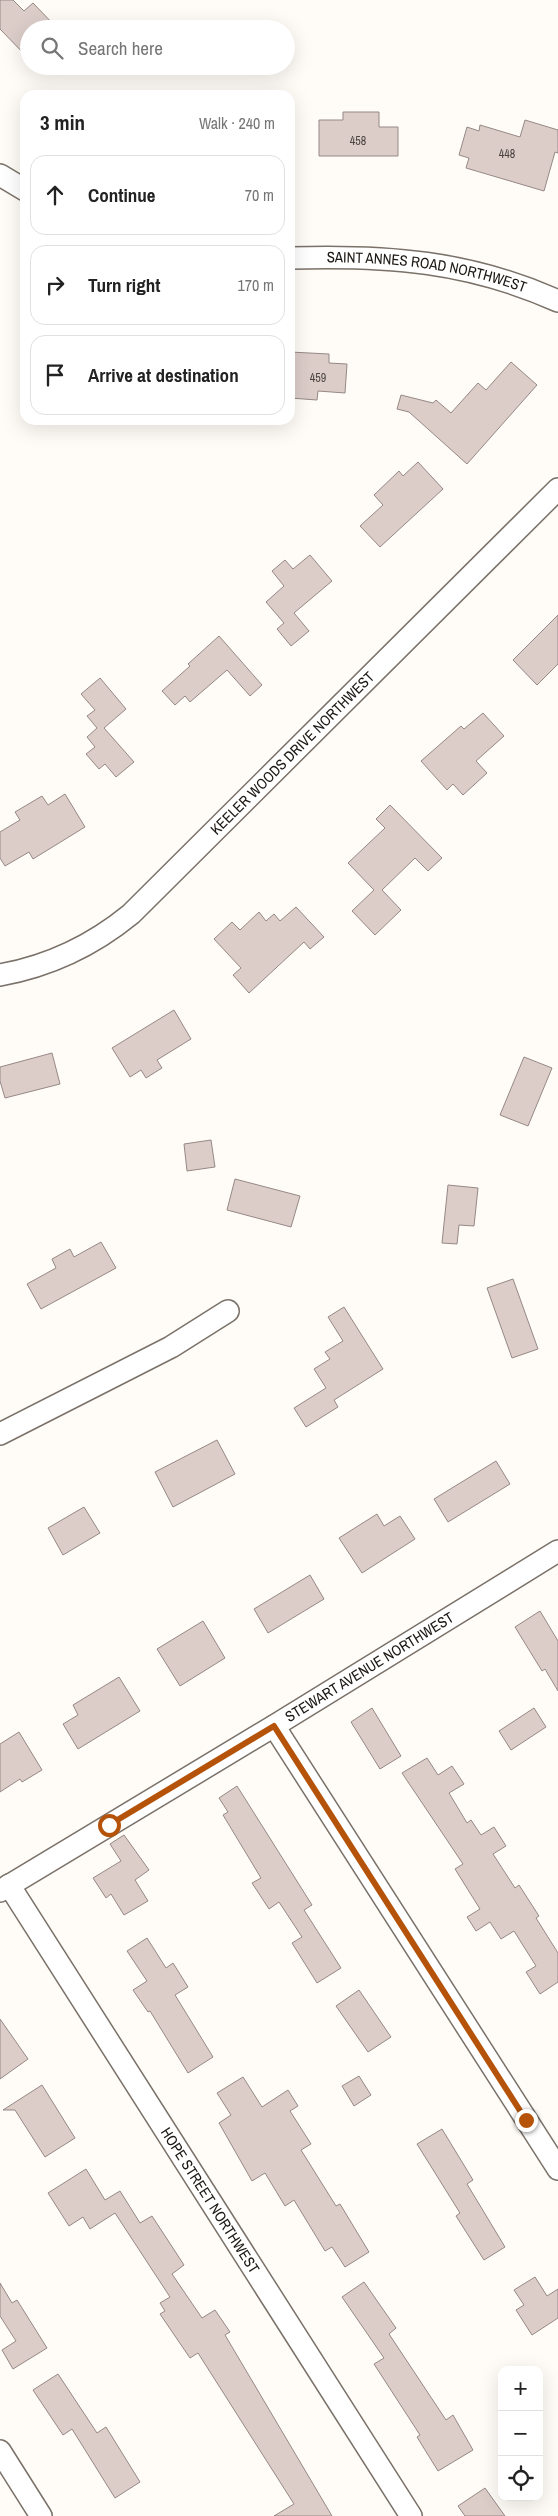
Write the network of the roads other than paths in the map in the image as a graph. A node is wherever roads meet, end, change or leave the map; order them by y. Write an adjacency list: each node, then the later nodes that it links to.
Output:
1 (0, 175): 2 (street)
2 (20, 187)
3 (295, 258): 4 (street, SAINT ANNES ROAD NORTHWEST)
4 (558, 301)
5 (558, 489): 6 (street, KEELER WOODS DRIVE NORTHWEST)
6 (0, 975)
7 (228, 1311): 8 (street)
8 (0, 1434)
9 (558, 1550): 10 (street, STEWART AVENUE NORTHWEST)
10 (274, 1726): 11 (street, STEWART AVENUE NORTHWEST); 12 (street)
11 (5, 1888): 15 (street, HOPE STREET NORTHWEST)
12 (558, 2169)
13 (0, 2451): 14 (street)
14 (41, 2516)
15 (411, 2516)

